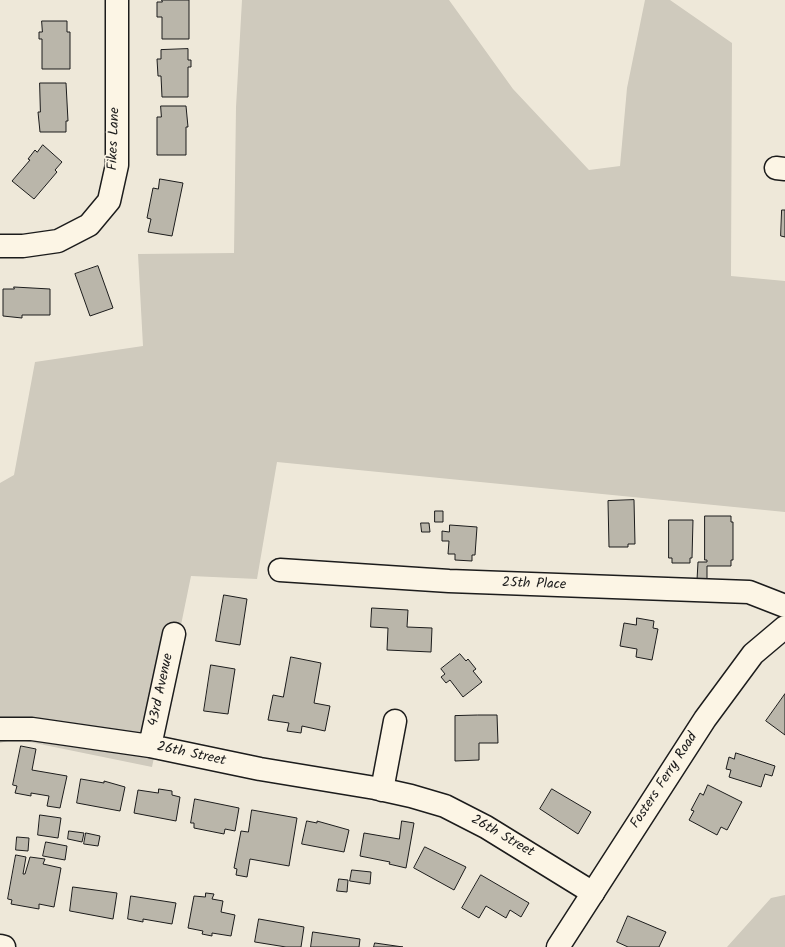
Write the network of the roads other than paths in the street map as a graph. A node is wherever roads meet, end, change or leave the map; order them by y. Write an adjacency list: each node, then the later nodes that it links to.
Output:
1 (117, 0): 2 (street, Fikes Lane)
2 (0, 246)
3 (280, 570): 4 (street, 25th Place)
4 (785, 606)
5 (785, 627): 11 (street, Fosters Ferry Road)
6 (174, 634): 9 (street, 43rd Avenue)
7 (395, 721): 10 (street)
8 (0, 729): 9 (street, 26th Street)
9 (150, 746): 10 (street, 26th Street)
10 (382, 790): 11 (street, 26th Street)
11 (593, 893): 14 (street, Fosters Ferry Road)
12 (0, 946): 13 (street)
13 (4, 947)
14 (558, 947)

